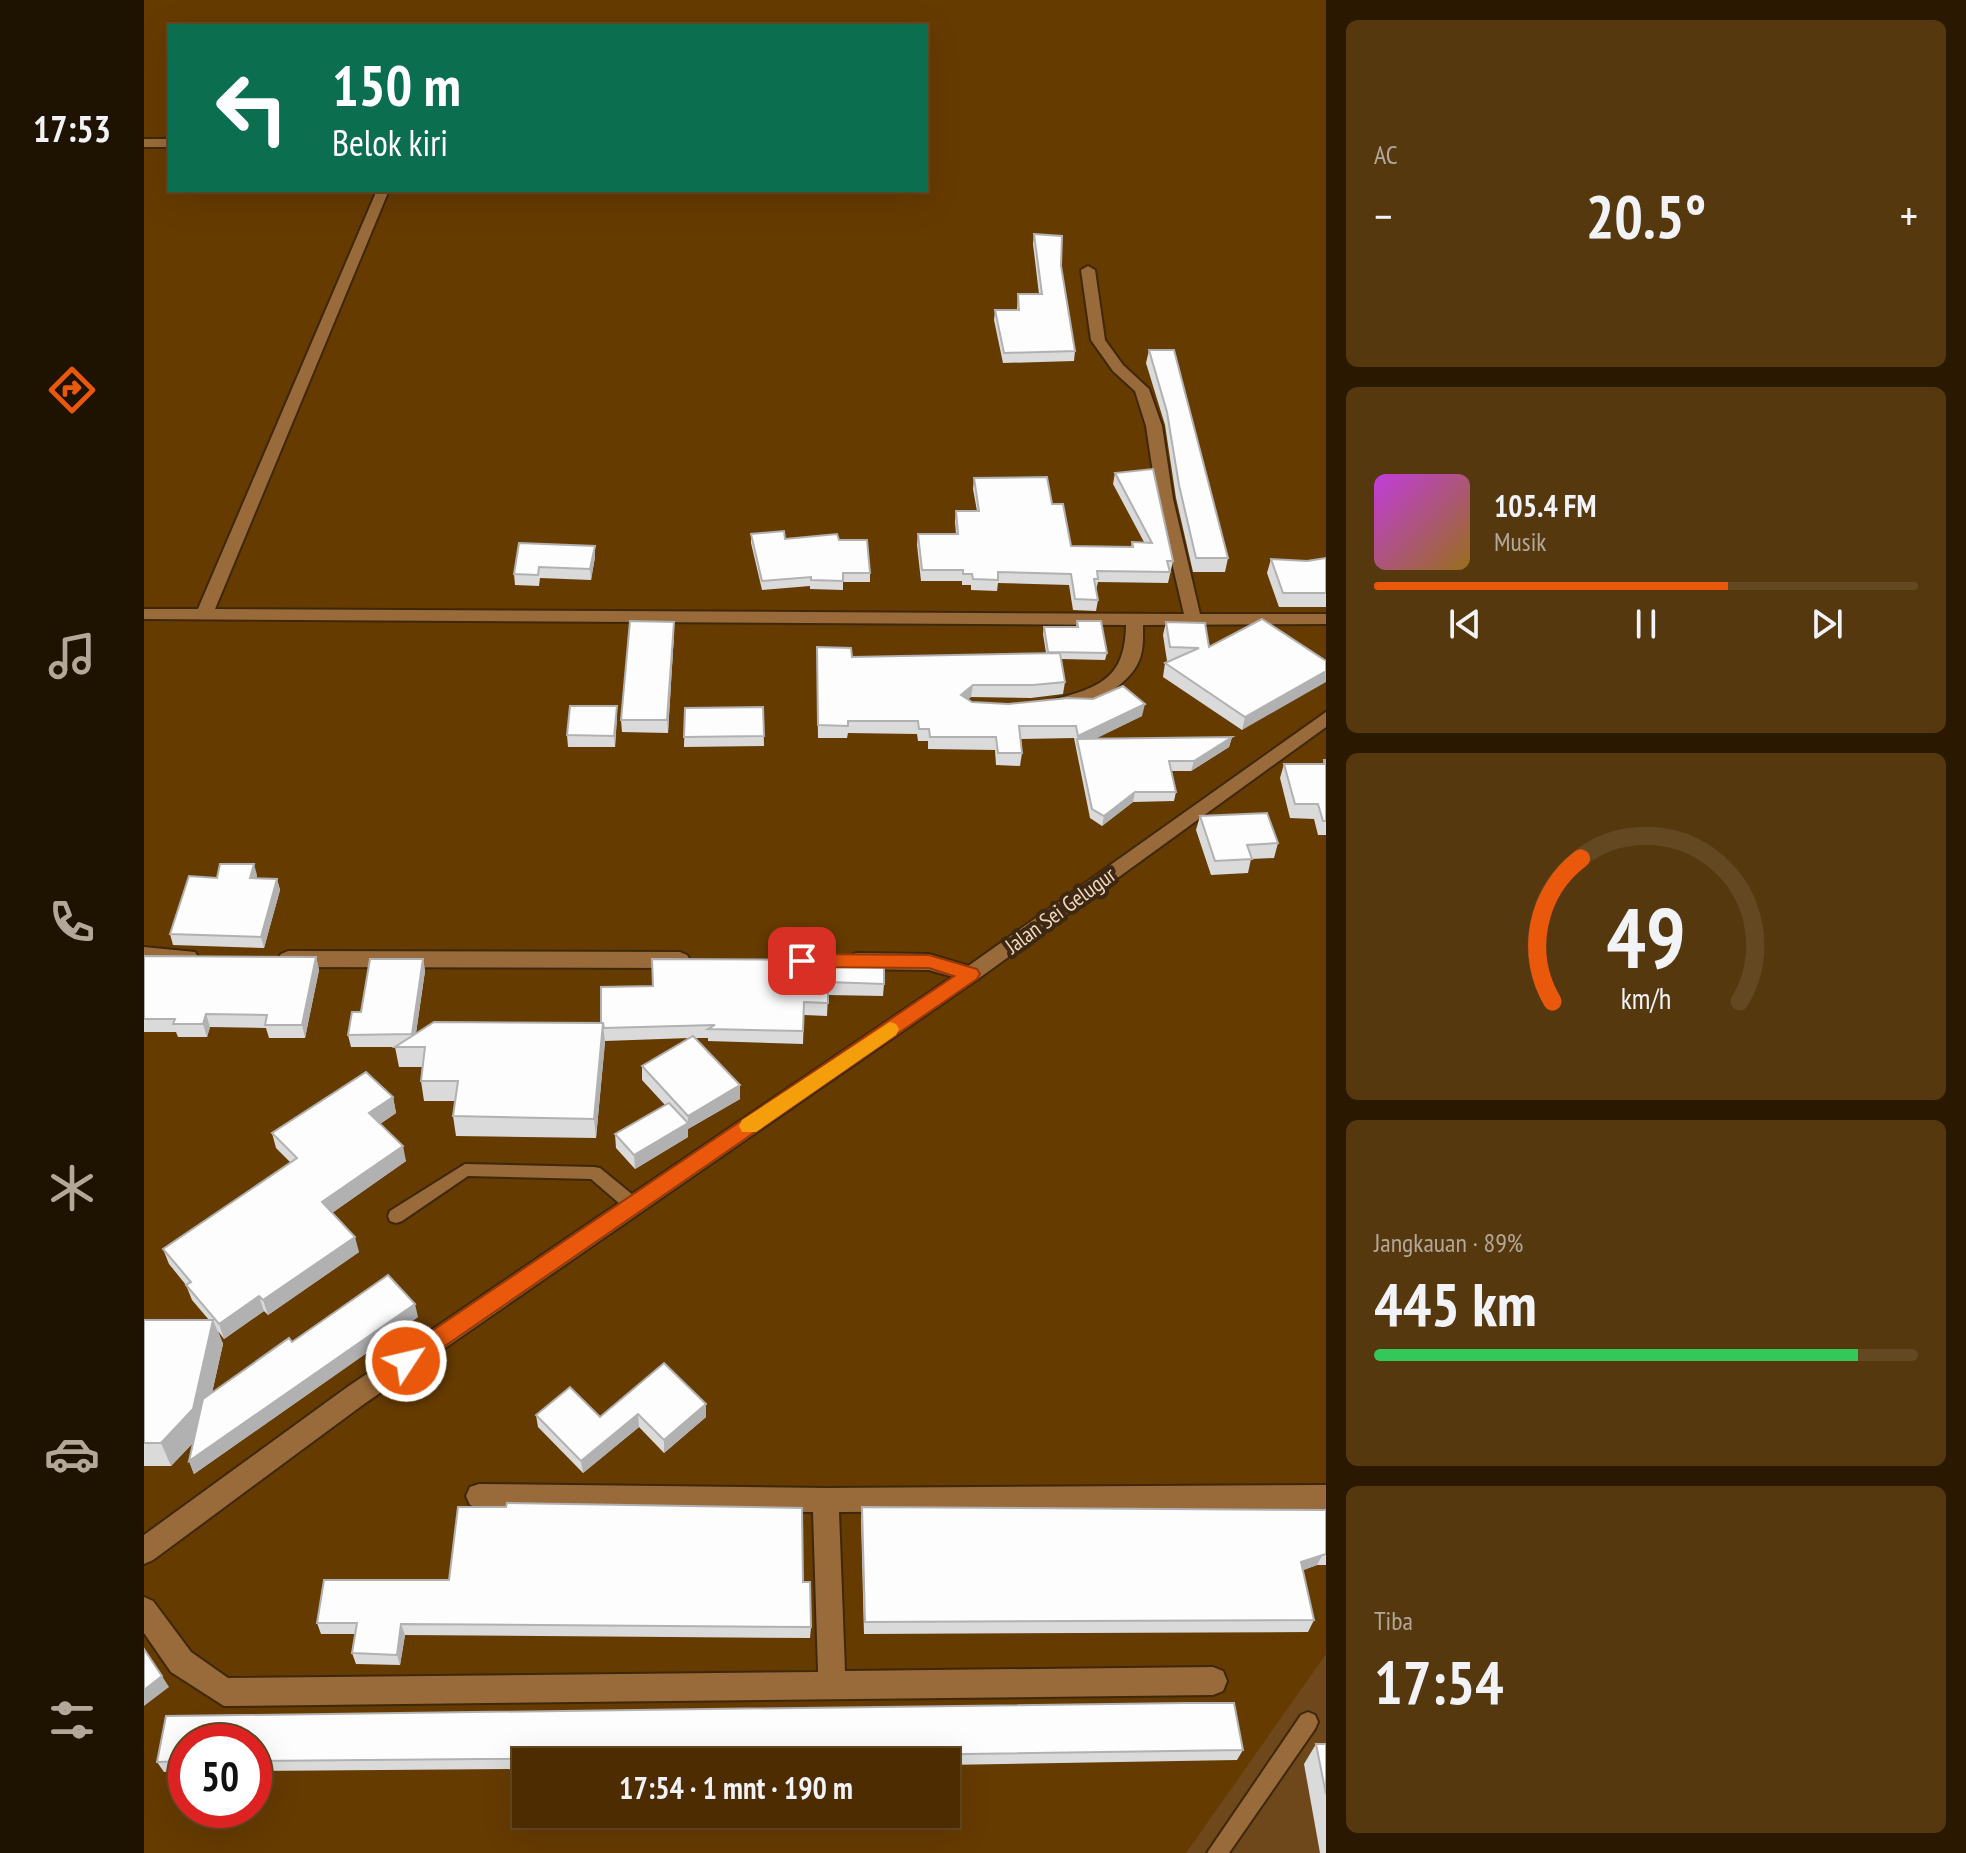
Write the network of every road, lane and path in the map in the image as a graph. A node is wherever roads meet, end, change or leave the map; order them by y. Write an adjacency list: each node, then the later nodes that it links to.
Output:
1 (144, 143): 2 (street)
2 (168, 143)
3 (382, 192): 6 (street)
4 (1088, 270): 7 (street)
5 (144, 614): 6 (street)
6 (204, 615): 9 (street)
7 (1193, 619): 8 (street); 9 (street)
8 (1326, 619)
9 (1135, 620): 10 (street)
10 (1034, 707)
11 (1326, 718): 17 (street, Jalan Sei Gelugur)
12 (144, 955): 13 (street)
13 (202, 957)
14 (260, 959): 15 (street)
15 (707, 960)
16 (834, 961): 17 (street)
17 (971, 974): 18 (street, Jalan Sei Gelugur)
18 (633, 1205): 19 (lane); 23 (street, Jalan Sei Gelugur)
19 (396, 1216)
20 (479, 1496): 22 (street)
21 (1326, 1497): 22 (street)
22 (826, 1500): 26 (street)
23 (144, 1551)
24 (144, 1610): 26 (street)
25 (1213, 1681): 26 (street)
26 (832, 1684)
27 (1308, 1722): 28 (lane)
28 (1217, 1853)

